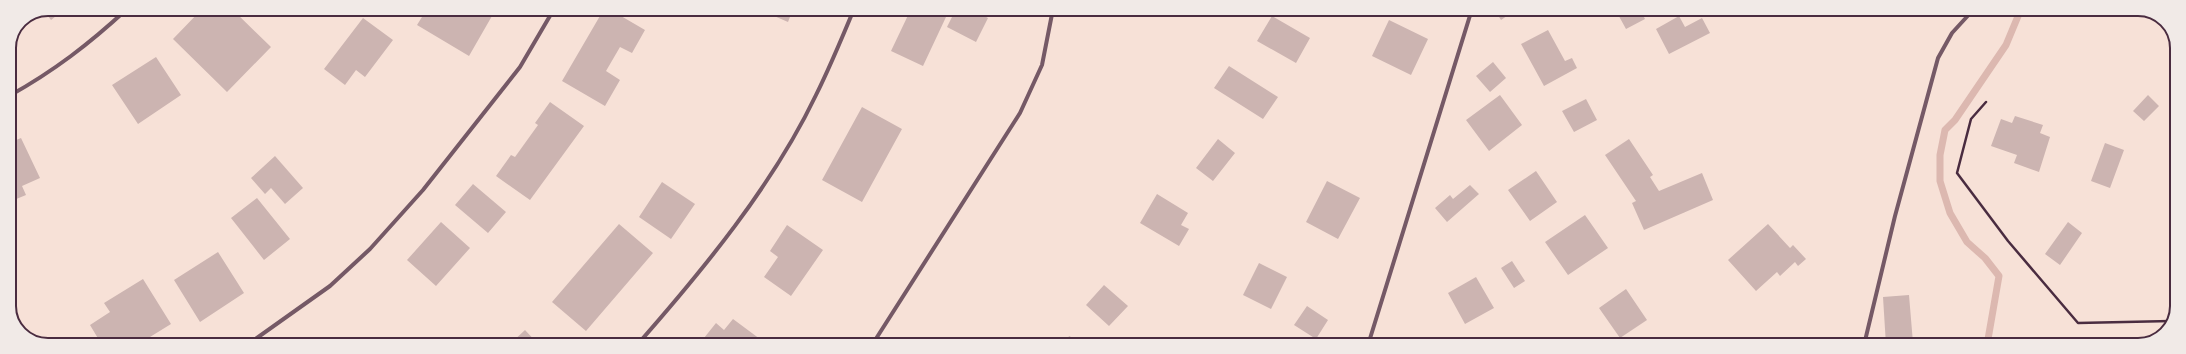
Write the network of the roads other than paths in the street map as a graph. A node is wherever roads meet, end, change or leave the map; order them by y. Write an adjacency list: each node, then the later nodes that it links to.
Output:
1 (119, 16): 7 (street)
2 (550, 16): 8 (street)
3 (851, 16): 9 (street)
4 (1052, 16): 10 (street)
5 (1470, 16): 11 (street)
6 (1968, 16): 12 (street)
7 (16, 92)
8 (257, 338)
9 (643, 338)
10 (876, 338)
11 (1370, 338)
12 (1866, 338)

